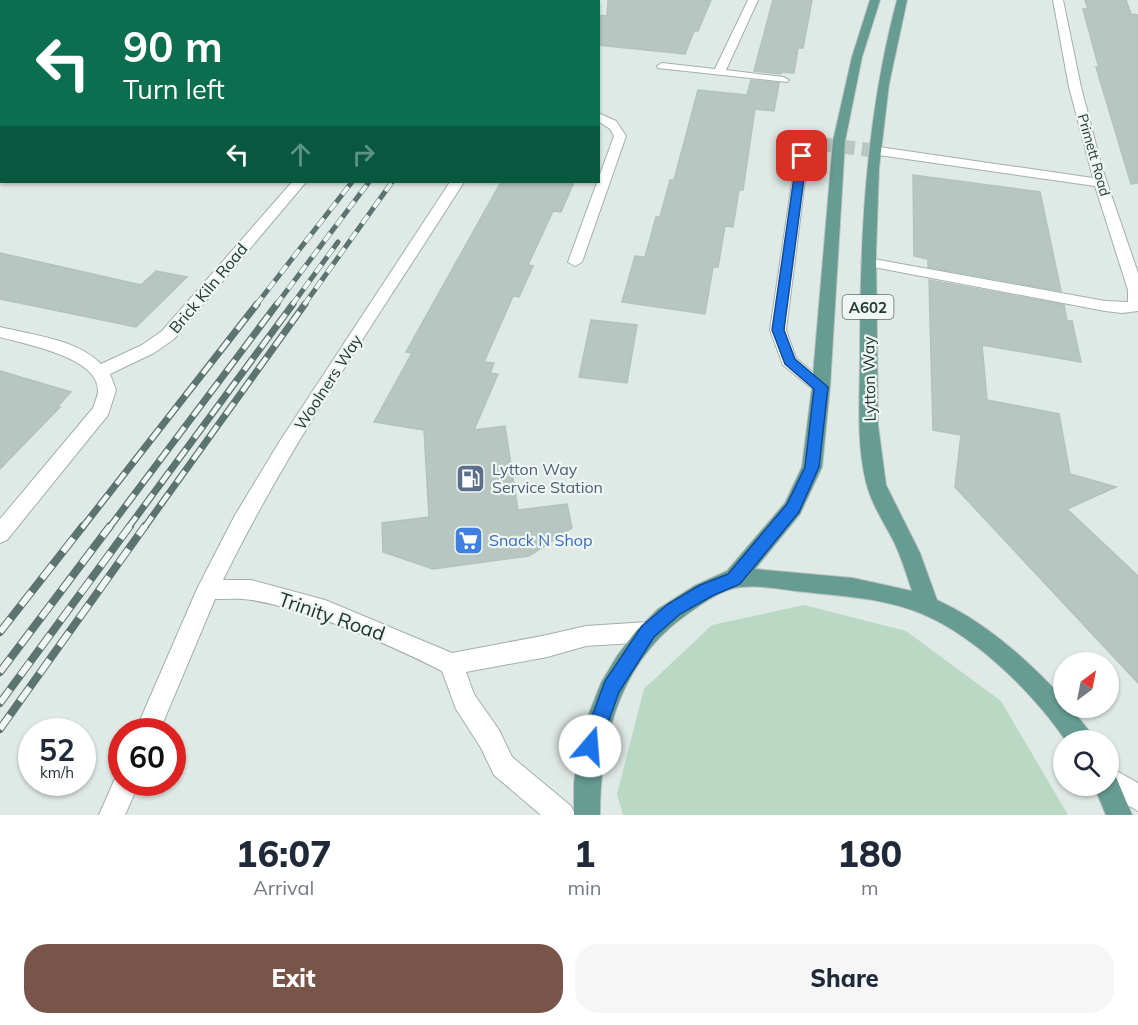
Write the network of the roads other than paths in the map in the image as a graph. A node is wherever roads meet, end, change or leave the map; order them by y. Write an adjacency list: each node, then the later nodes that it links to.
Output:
1 (753, 0): 6 (street)
2 (875, 0): 19 (main road, A602)
3 (902, 0): 15 (main road, Lytton Way / A602)
4 (1058, 0): 13 (street, Primett Road)
5 (662, 66): 6 (street)
6 (719, 73): 7 (street)
7 (783, 80)
8 (600, 117): 14 (street)
9 (820, 144): 19 (street)
10 (879, 151): 13 (street)
11 (298, 183): 18 (street, Brick Kiln Road)
12 (456, 183): 22 (street, Woolners Way)
13 (1100, 183): 16 (street, Primett Road)
14 (575, 262)
15 (868, 262): 16 (street, Primett Road); 23 (main road, Lytton Way / A602)
16 (1136, 309)
17 (0, 332): 18 (street)
18 (99, 372): 20 (street)
19 (821, 387): 21 (main road, A602)
20 (0, 534)
21 (734, 579): 23 (main road, A602); 24 (main road, A602)
22 (208, 589): 25 (street, Trinity Road); 26 (street, Woolners Way)
23 (928, 606): 27 (main road, A602)
24 (648, 632): 25 (street); 34 (main road, A602)
25 (451, 664): 33 (street)
26 (153, 718)
27 (1074, 730)
28 (1119, 786): 31 (street)
29 (120, 796): 32 (street)
30 (1111, 796): 35 (main road)
31 (1138, 798)
32 (112, 815)
33 (562, 815)
34 (587, 815)
35 (1119, 815)

